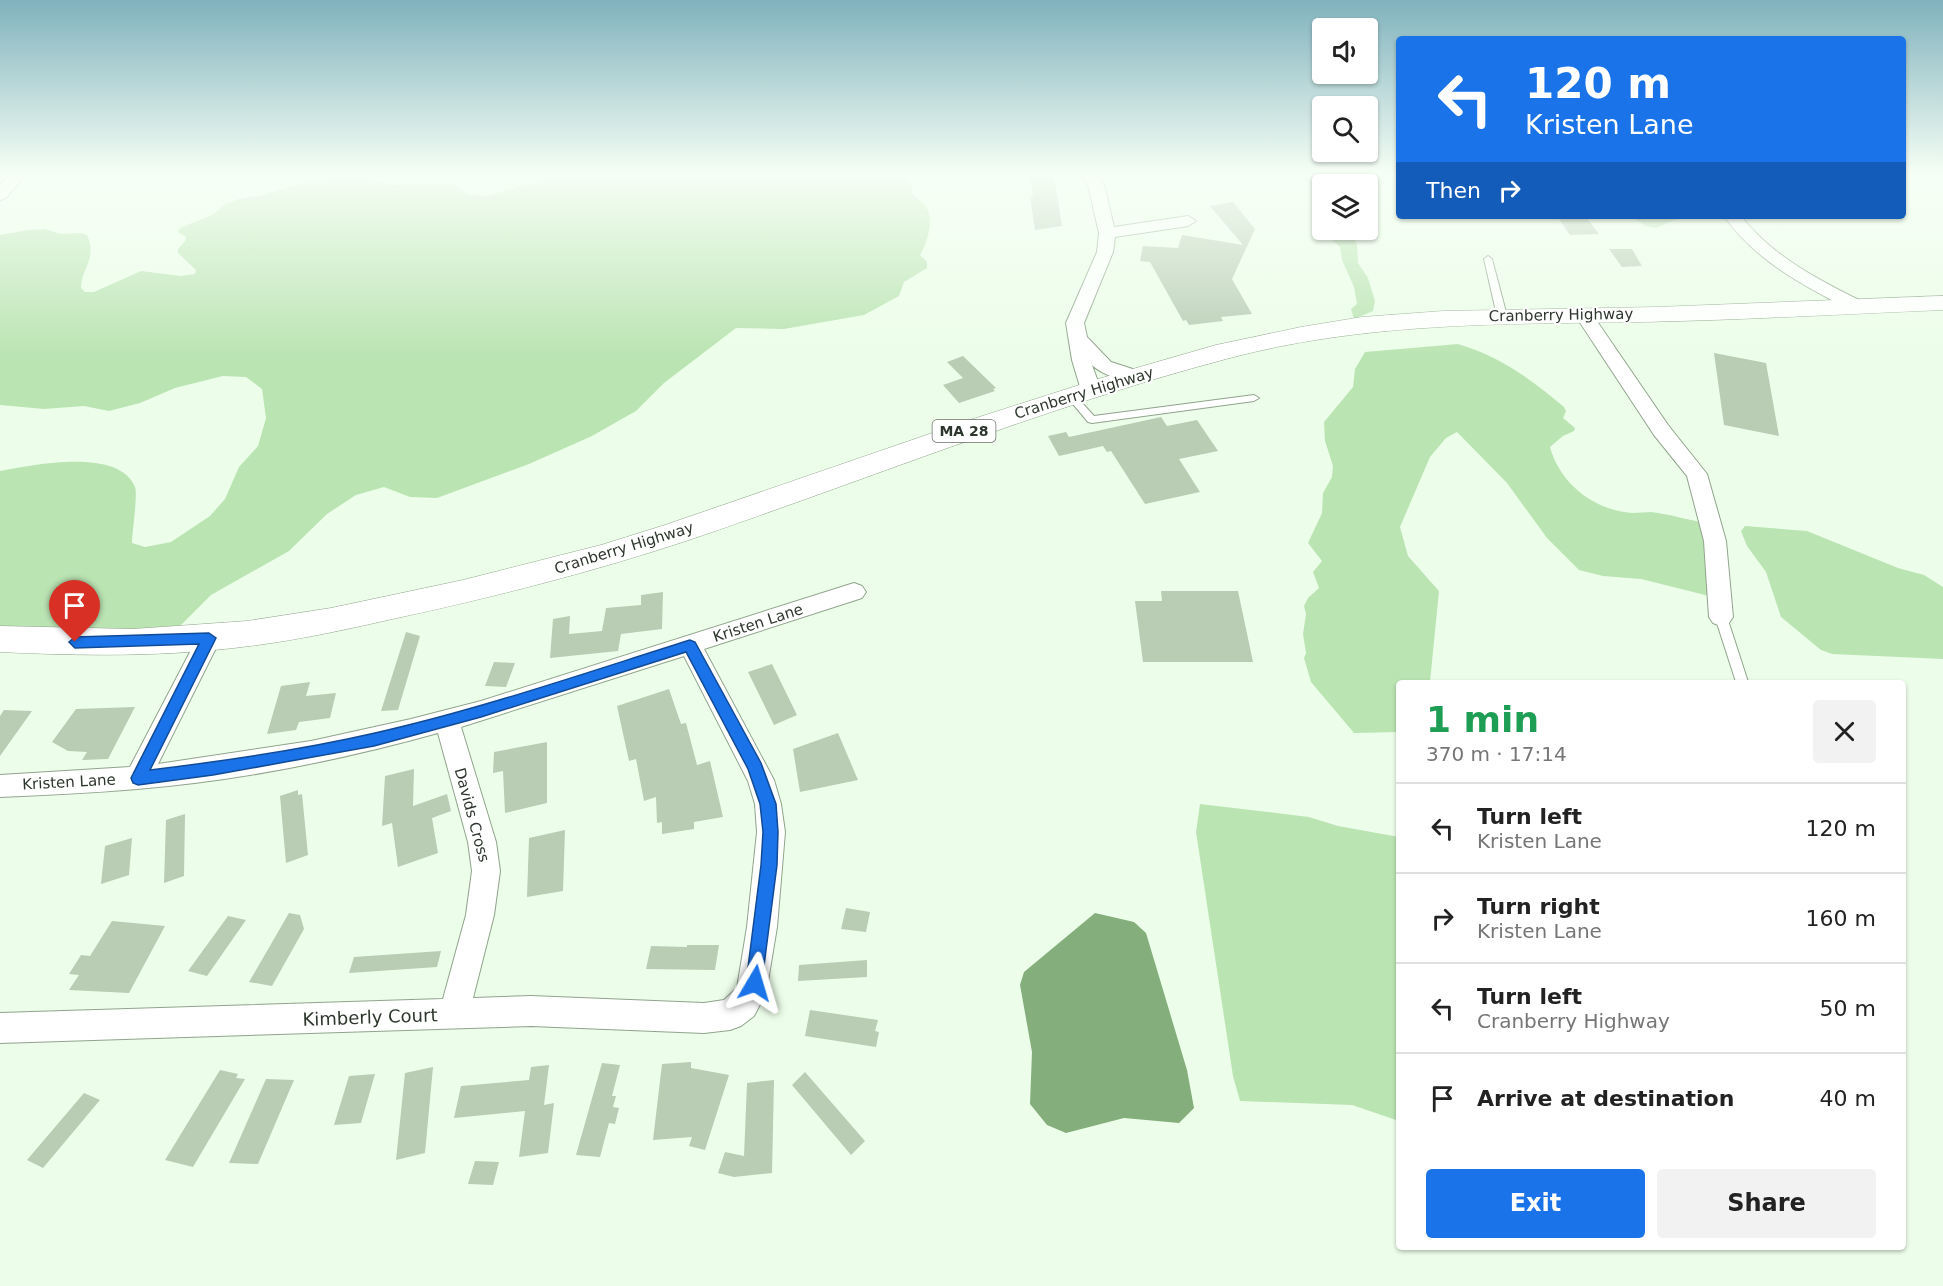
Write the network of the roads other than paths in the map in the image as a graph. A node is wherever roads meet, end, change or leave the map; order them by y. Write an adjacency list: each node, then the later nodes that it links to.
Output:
1 (1107, 235): 8 (street)
2 (1749, 235): 5 (street)
3 (1488, 259): 7 (lane)
4 (1943, 303): 5 (main road, Cranberry Highway / MA 28)
5 (1855, 305): 6 (main road, Cranberry Highway / MA 28)
6 (1584, 315): 7 (main road, Cranberry Highway / MA 28); 13 (street)
7 (1502, 316): 9 (main road, Cranberry Highway / MA 28)
8 (1078, 339): 9 (street); 10 (street)
9 (1135, 376): 10 (main road, Cranberry Highway / MA 28)
10 (1081, 393): 11 (lane); 14 (main road, Cranberry Highway / MA 28)
11 (1254, 398)
12 (854, 592): 16 (street, Kristen Lane)
13 (1722, 617): 17 (lane)
14 (209, 638): 15 (main road, Cranberry Highway / MA 28); 19 (street, Kristen Lane)
15 (0, 639)
16 (690, 645): 18 (street, Kristen Lane); 21 (street, Kimberly Court)
17 (1741, 680)
18 (447, 721): 19 (street, Kristen Lane); 21 (street, Davids Cross)
19 (138, 778): 20 (street, Kristen Lane)
20 (0, 786)
21 (454, 1014): 22 (street, Kimberly Court)
22 (0, 1028)

